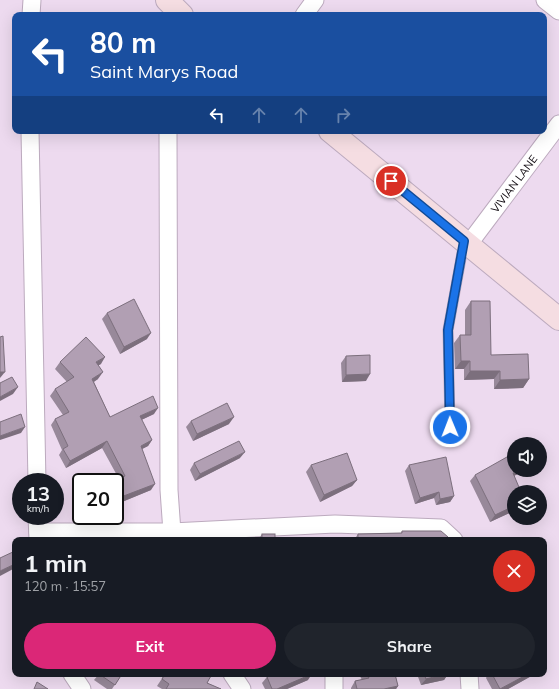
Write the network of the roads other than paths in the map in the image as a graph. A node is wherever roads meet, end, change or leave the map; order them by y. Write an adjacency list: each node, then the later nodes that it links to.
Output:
1 (32, 0): 5 (street)
2 (168, 0): 6 (main road)
3 (315, 0): 7 (street)
4 (545, 0): 8 (street)
5 (31, 12)
6 (179, 12)
7 (306, 12)
8 (559, 12)
9 (559, 124): 13 (street, VIVIAN LANE)
10 (30, 134): 16 (street)
11 (168, 134): 19 (street)
12 (334, 134): 13 (main road)
13 (466, 243): 14 (main road); 15 (lane)
14 (559, 319)
15 (450, 427)
16 (37, 473)
17 (38, 529): 19 (street)
18 (335, 532): 19 (street); 20 (street)
19 (173, 536)
20 (451, 537)
21 (74, 677): 25 (street)
22 (234, 677): 26 (street)
23 (334, 677): 27 (street)
24 (469, 677): 28 (street)
25 (82, 689)
26 (242, 689)
27 (334, 689)
28 (470, 689)

